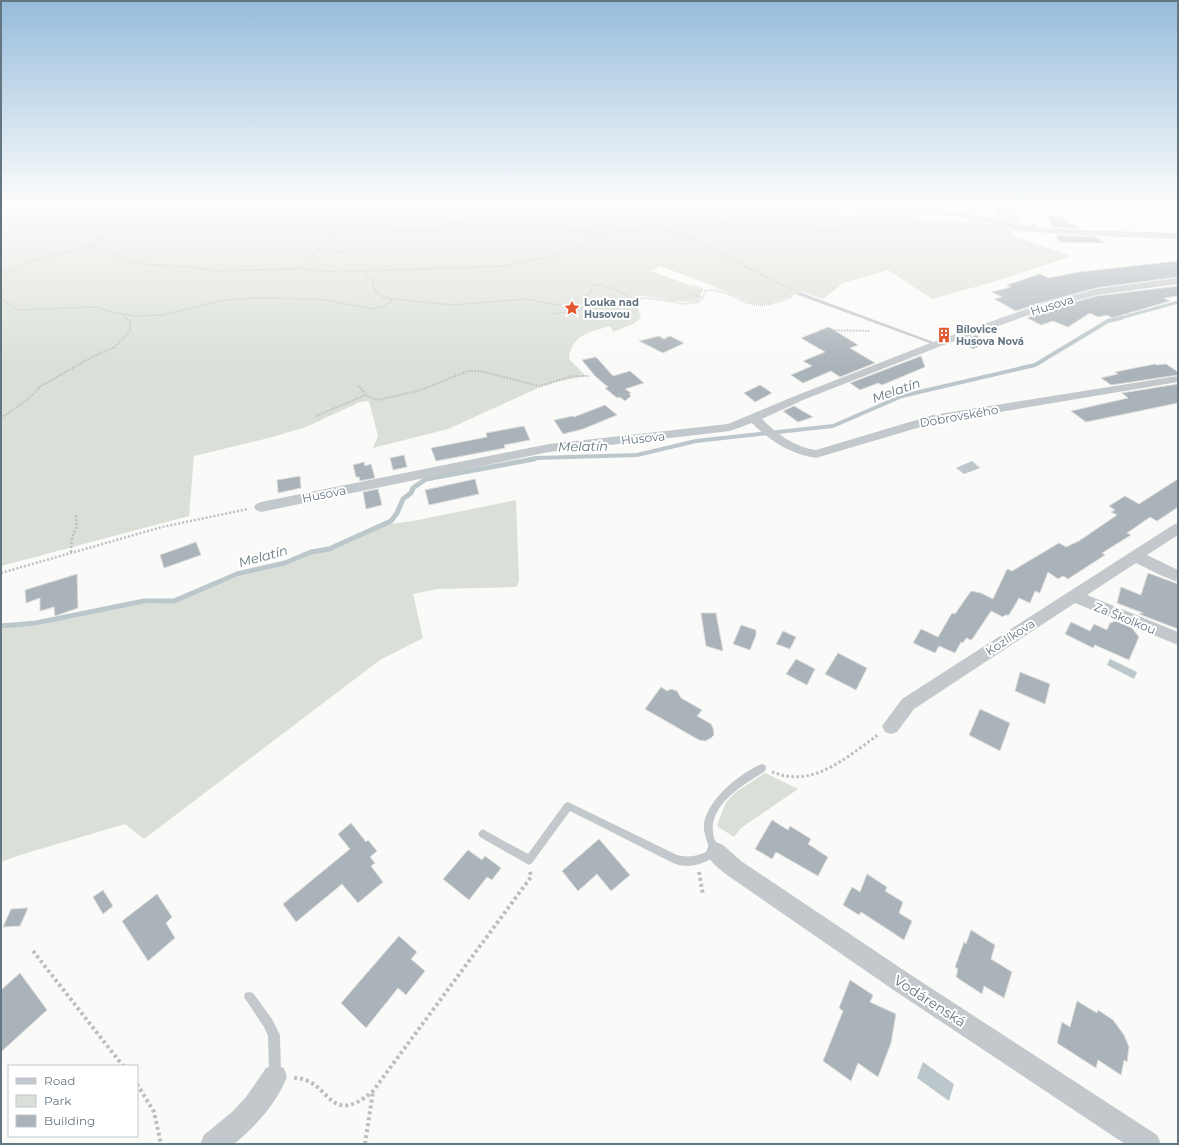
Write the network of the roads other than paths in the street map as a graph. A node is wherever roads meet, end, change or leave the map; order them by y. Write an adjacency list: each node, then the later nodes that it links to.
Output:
1 (1178, 281): 3 (street, Husova)
2 (800, 294): 3 (lane)
3 (937, 344): 5 (street, Husova)
4 (1178, 379): 5 (street, Dobrovského)
5 (754, 418): 6 (street, Husova)
6 (261, 507)
7 (1178, 528): 8 (street, Kozlíkova)
8 (1135, 556): 9 (street); 10 (street, Kozlíkova)
9 (1178, 576)
10 (1073, 596): 11 (street, Za Školkou); 12 (street, Kozlíkova)
11 (1178, 639)
12 (891, 726)
13 (762, 768): 15 (lane)
14 (483, 834): 15 (lane)
15 (707, 856): 19 (street, Vodárenská)
16 (249, 997): 17 (lane)
17 (275, 1077): 18 (street)
18 (213, 1144)
19 (1148, 1144)

